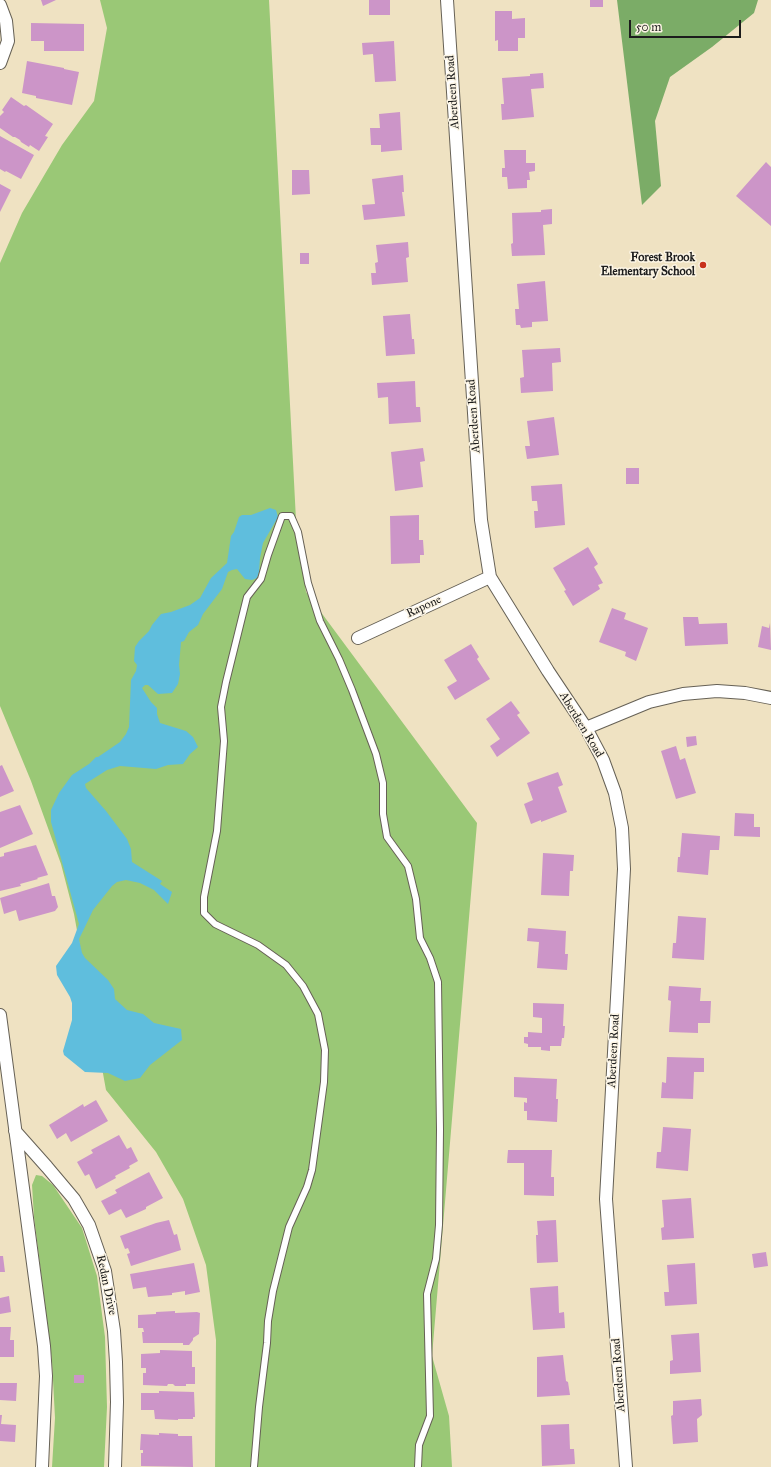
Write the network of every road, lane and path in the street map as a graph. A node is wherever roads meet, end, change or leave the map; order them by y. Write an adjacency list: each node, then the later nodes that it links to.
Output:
1 (447, 0): 4 (street, Aberdeen Road)
2 (0, 5): 3 (street)
3 (0, 63)
4 (490, 577): 5 (street, Rapone); 7 (street, Aberdeen Road)
5 (358, 638)
6 (771, 698): 7 (street)
7 (586, 728): 14 (street, Aberdeen Road)
8 (0, 1015): 9 (street)
9 (15, 1131): 10 (street); 11 (street, Redan Drive)
10 (42, 1467)
11 (115, 1467)
12 (254, 1467): 13 (lane)
13 (418, 1467)
14 (626, 1467)

